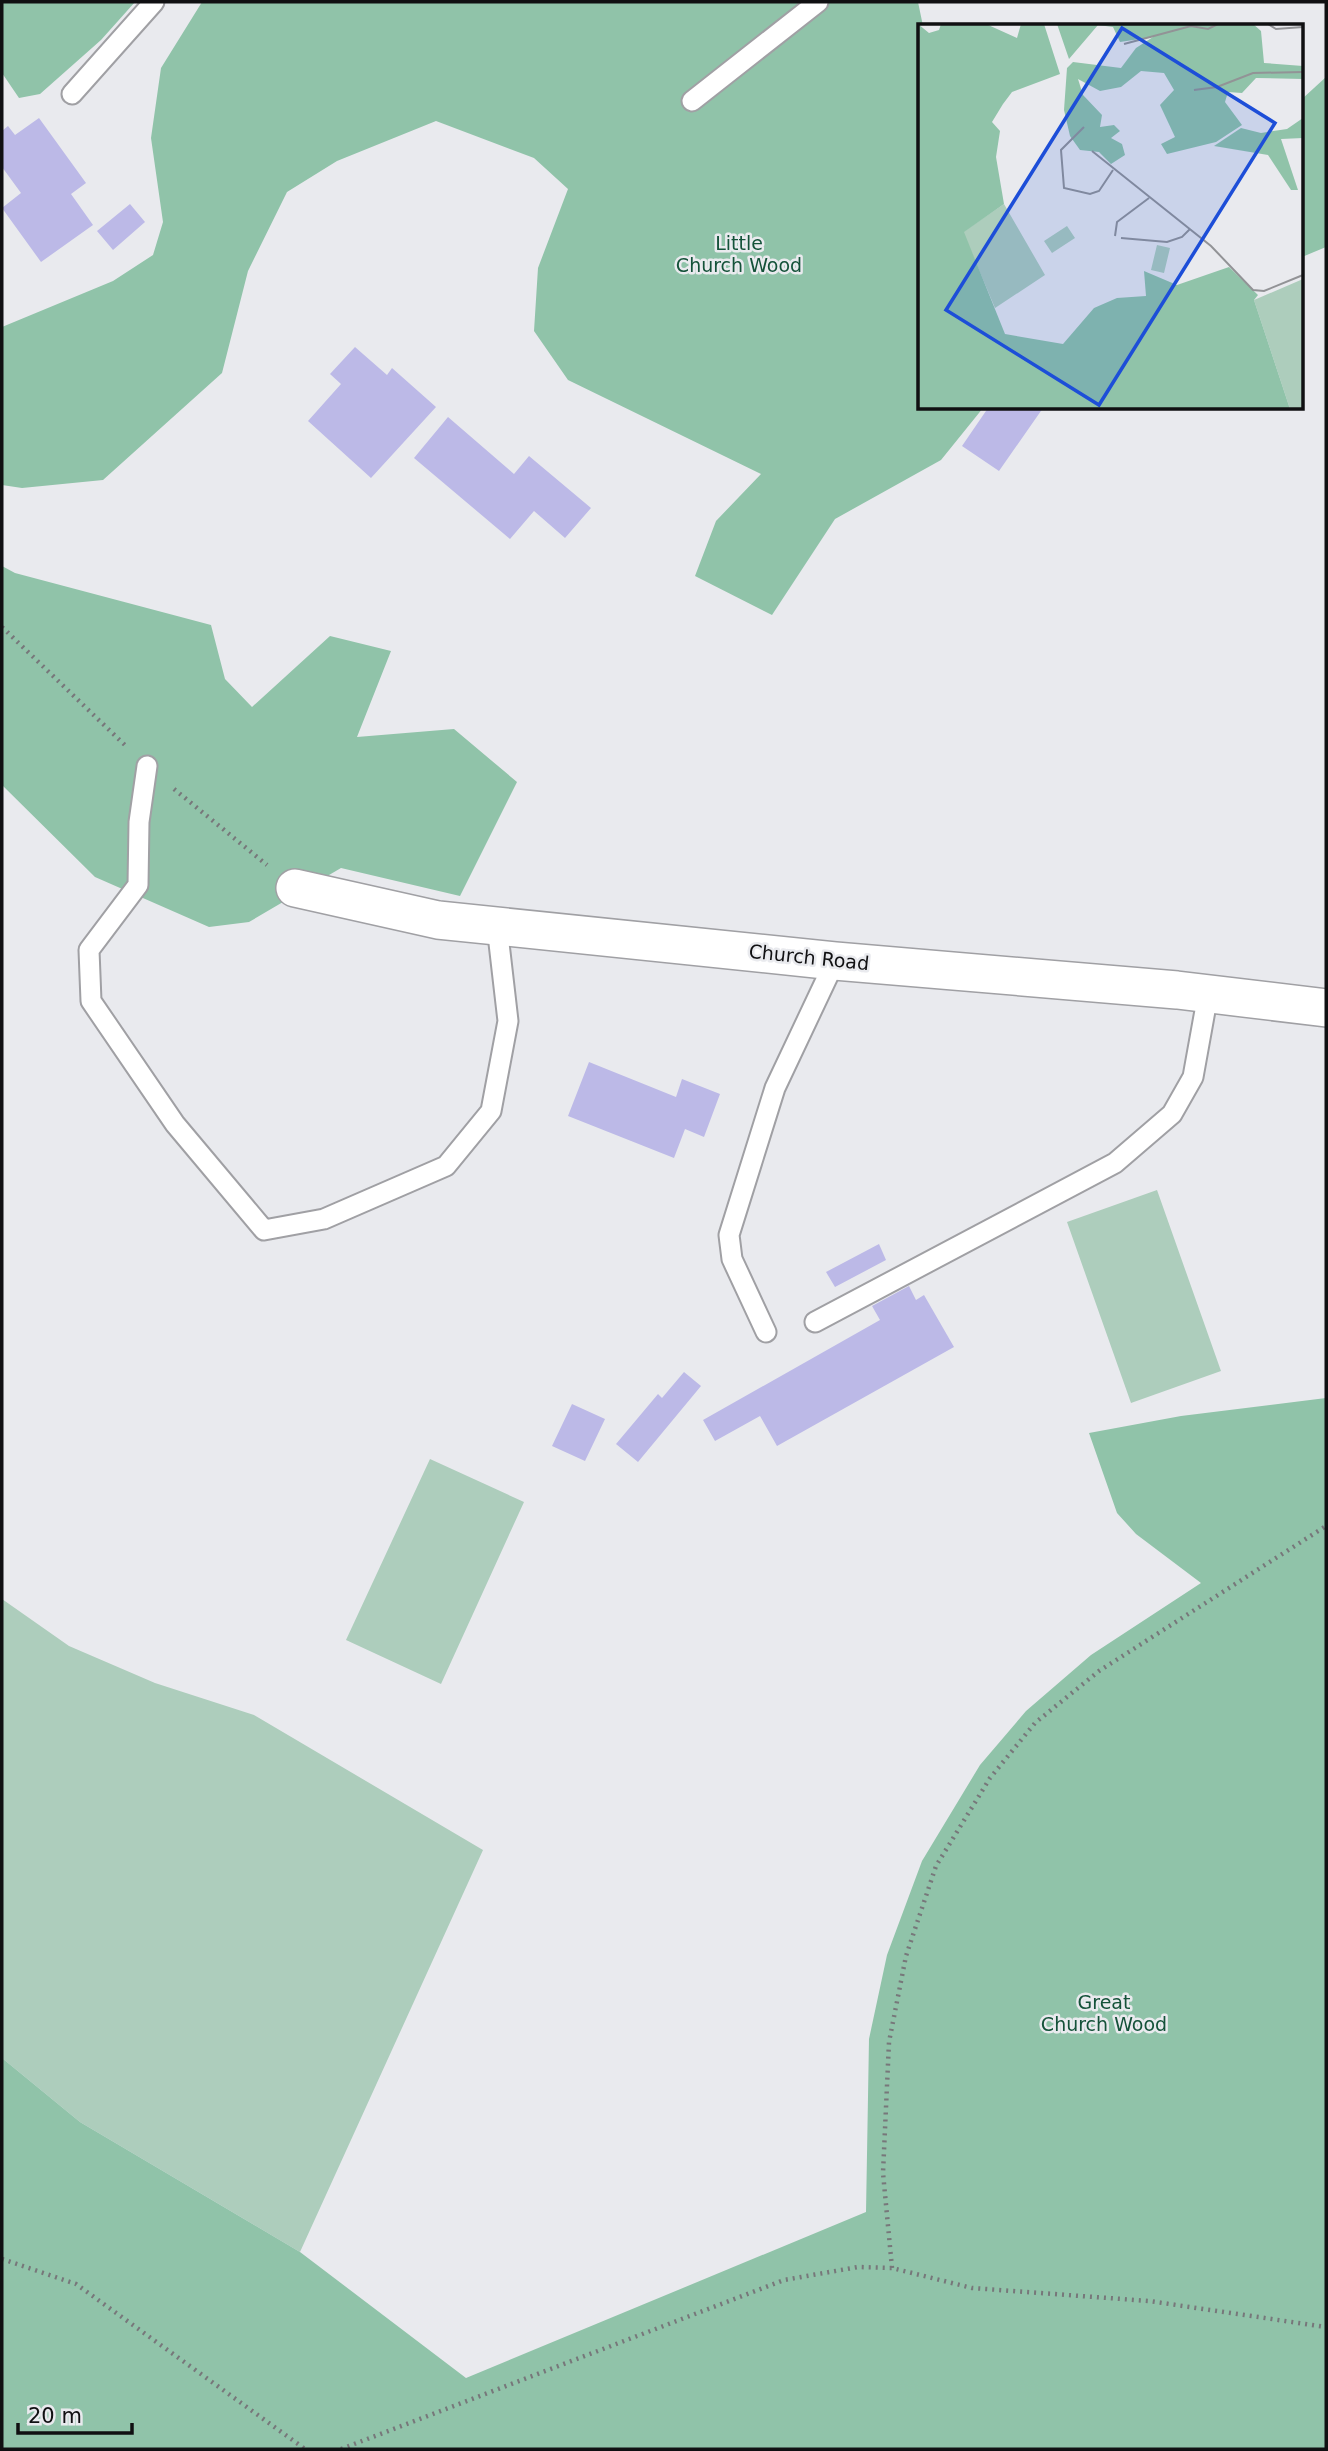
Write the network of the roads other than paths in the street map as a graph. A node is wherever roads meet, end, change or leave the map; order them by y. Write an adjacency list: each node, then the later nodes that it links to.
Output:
1 (155, 2): 3 (lane)
2 (818, 2): 4 (lane)
3 (72, 94)
4 (692, 101)
5 (146, 766): 7 (lane)
6 (295, 888): 7 (street, Church Road)
7 (497, 926): 8 (street, Church Road)
8 (835, 961): 9 (street, Church Road); 12 (lane)
9 (1208, 994): 10 (street, Church Road); 11 (lane)
10 (1326, 1008)
11 (815, 1322)
12 (766, 1332)

